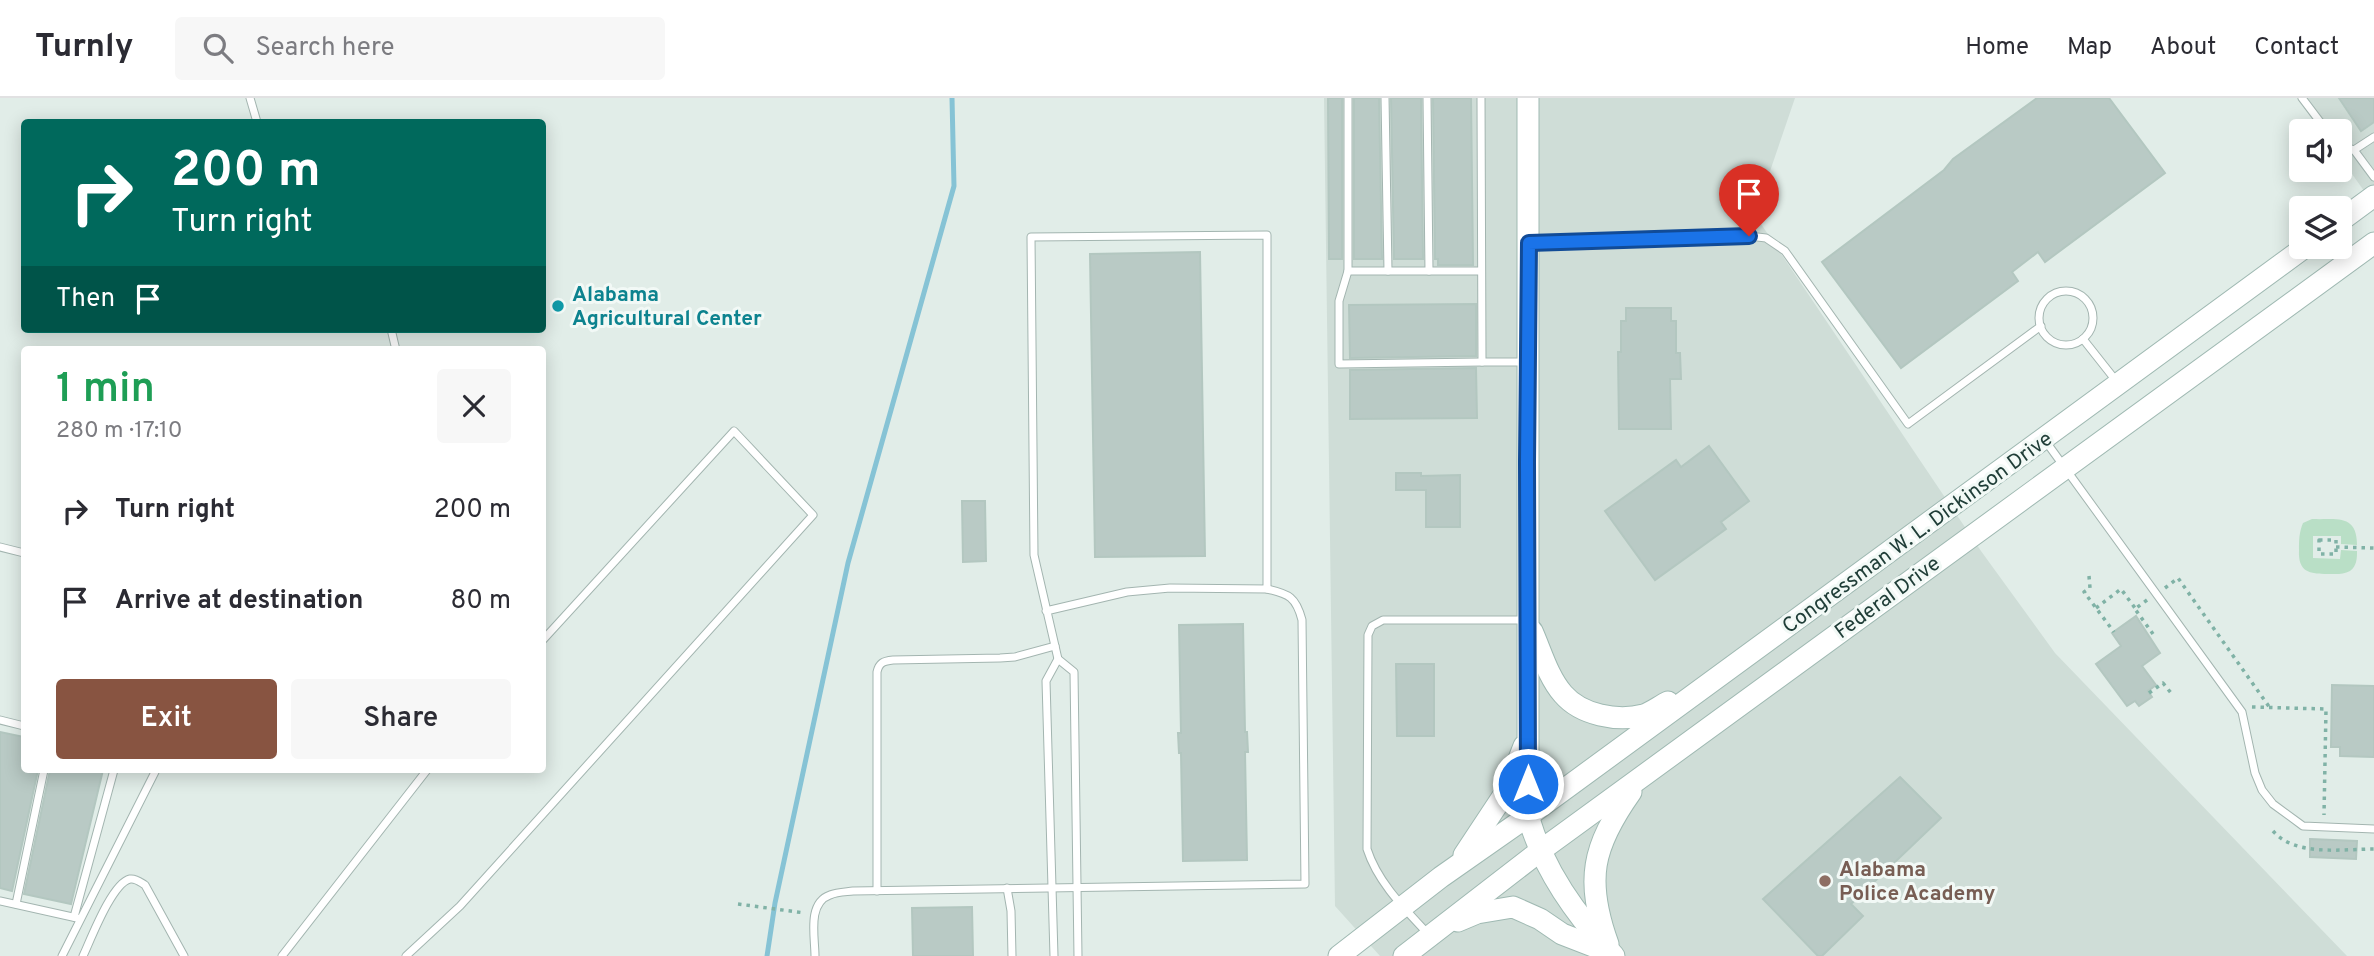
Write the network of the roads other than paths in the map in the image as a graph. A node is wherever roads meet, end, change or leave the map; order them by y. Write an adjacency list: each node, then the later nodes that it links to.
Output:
1 (250, 98): 8 (lane)
2 (1348, 98): 18 (lane)
3 (1385, 98): 19 (lane)
4 (1427, 98): 20 (lane)
5 (1481, 98): 21 (lane)
6 (1528, 98): 15 (main road)
7 (2302, 98): 9 (lane)
8 (256, 119)
9 (2318, 119)
10 (2374, 136): 11 (lane)
11 (2354, 150): 12 (lane)
12 (2374, 177)
13 (2374, 196): 14 (main road)
14 (2352, 212)
15 (1529, 243): 22 (lane); 25 (main road)
16 (2374, 243): 28 (main road, Federal Drive)
17 (2289, 259): 26 (main road, Congressman W. L. Dickinson Drive)
18 (1348, 271): 19 (lane); 24 (lane)
19 (1388, 271): 20 (lane)
20 (1429, 271): 21 (lane)
21 (1482, 271): 24 (lane)
22 (2041, 326): 23 (lane); 23 (lane)
23 (2083, 339): 26 (lane)
24 (1482, 362): 25 (lane)
25 (1528, 362): 33 (main road)
26 (2118, 384): 27 (main road, Congressman W. L. Dickinson Drive)
27 (2044, 439): 28 (lane); 37 (main road, Congressman W. L. Dickinson Drive)
28 (2064, 468): 45 (main road, Federal Drive); 47 (lane)
29 (0, 547): 30 (lane)
30 (21, 552)
31 (1267, 589): 32 (lane); 32 (lane); 50 (lane)
32 (1046, 611): 35 (lane)
33 (1528, 620): 37 (main road); 40 (main road); 56 (lane)
34 (546, 637): 64 (lane)
35 (1055, 646): 36 (lane); 53 (lane)
36 (1058, 659): 50 (lane); 52 (lane)
37 (1719, 676): 46 (main road, Congressman W. L. Dickinson Drive)
38 (0, 720): 39 (lane)
39 (21, 725)
40 (1528, 736): 46 (main road); 49 (main road)
41 (43, 773): 55 (lane)
42 (113, 773): 57 (lane)
43 (154, 773): 57 (lane)
44 (425, 773): 63 (lane)
45 (1640, 778): 48 (main road, Federal Drive); 59 (main road)
46 (1528, 816): 48 (main road); 49 (main road)
47 (2374, 829)
48 (1541, 851): 58 (main road, Federal Drive); 59 (main road)
49 (1457, 866): 56 (main road)
50 (1077, 887): 52 (lane); 68 (lane)
51 (1007, 888): 52 (lane); 53 (lane); 66 (lane)
52 (1052, 888): 67 (lane)
53 (877, 891): 65 (lane)
54 (0, 901): 55 (lane)
55 (16, 904): 57 (lane)
56 (1402, 906): 58 (lane); 69 (main road)
57 (78, 918): 60 (lane)
58 (1435, 932): 59 (main road); 70 (main road, Federal Drive)
59 (1613, 954)
60 (62, 956)
61 (83, 956): 62 (lane)
62 (184, 956)
63 (282, 956)
64 (406, 956)
65 (815, 956)
66 (1012, 956)
67 (1054, 956)
68 (1078, 956)
69 (1339, 956)
70 (1404, 956)

